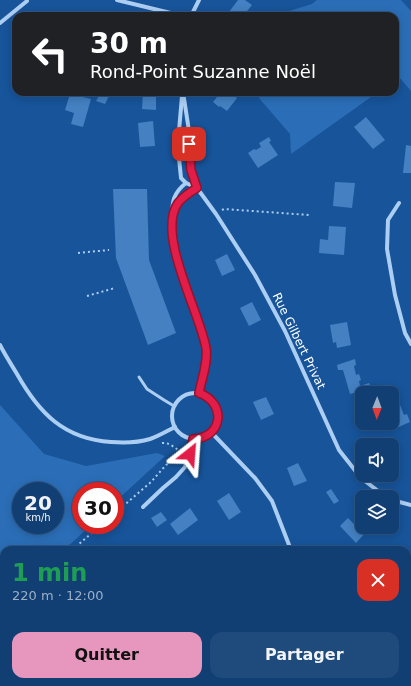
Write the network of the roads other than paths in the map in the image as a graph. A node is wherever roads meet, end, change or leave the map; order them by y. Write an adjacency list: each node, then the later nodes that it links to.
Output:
1 (117, 0): 5 (street)
2 (199, 0): 6 (street)
3 (27, 1): 4 (street)
4 (14, 12)
5 (166, 12)
6 (193, 12)
7 (12, 13): 8 (street)
8 (0, 23)
9 (183, 96): 11 (street)
10 (184, 96): 12 (street)
11 (186, 183): 12 (street); 14 (street)
12 (197, 188): 14 (street); 23 (street, Rue Gilbert Privat)
13 (399, 203): 15 (street)
14 (172, 220): 18 (street)
15 (411, 344)
16 (0, 345): 20 (street)
17 (139, 377): 19 (lane)
18 (199, 393): 19 (street); 21 (street)
19 (174, 406): 20 (street)
20 (175, 427): 22 (street)
21 (211, 432): 22 (street); 27 (street)
22 (193, 439): 26 (street)
23 (377, 490)
24 (399, 502): 25 (street)
25 (411, 505)
26 (143, 506)
27 (289, 546)

